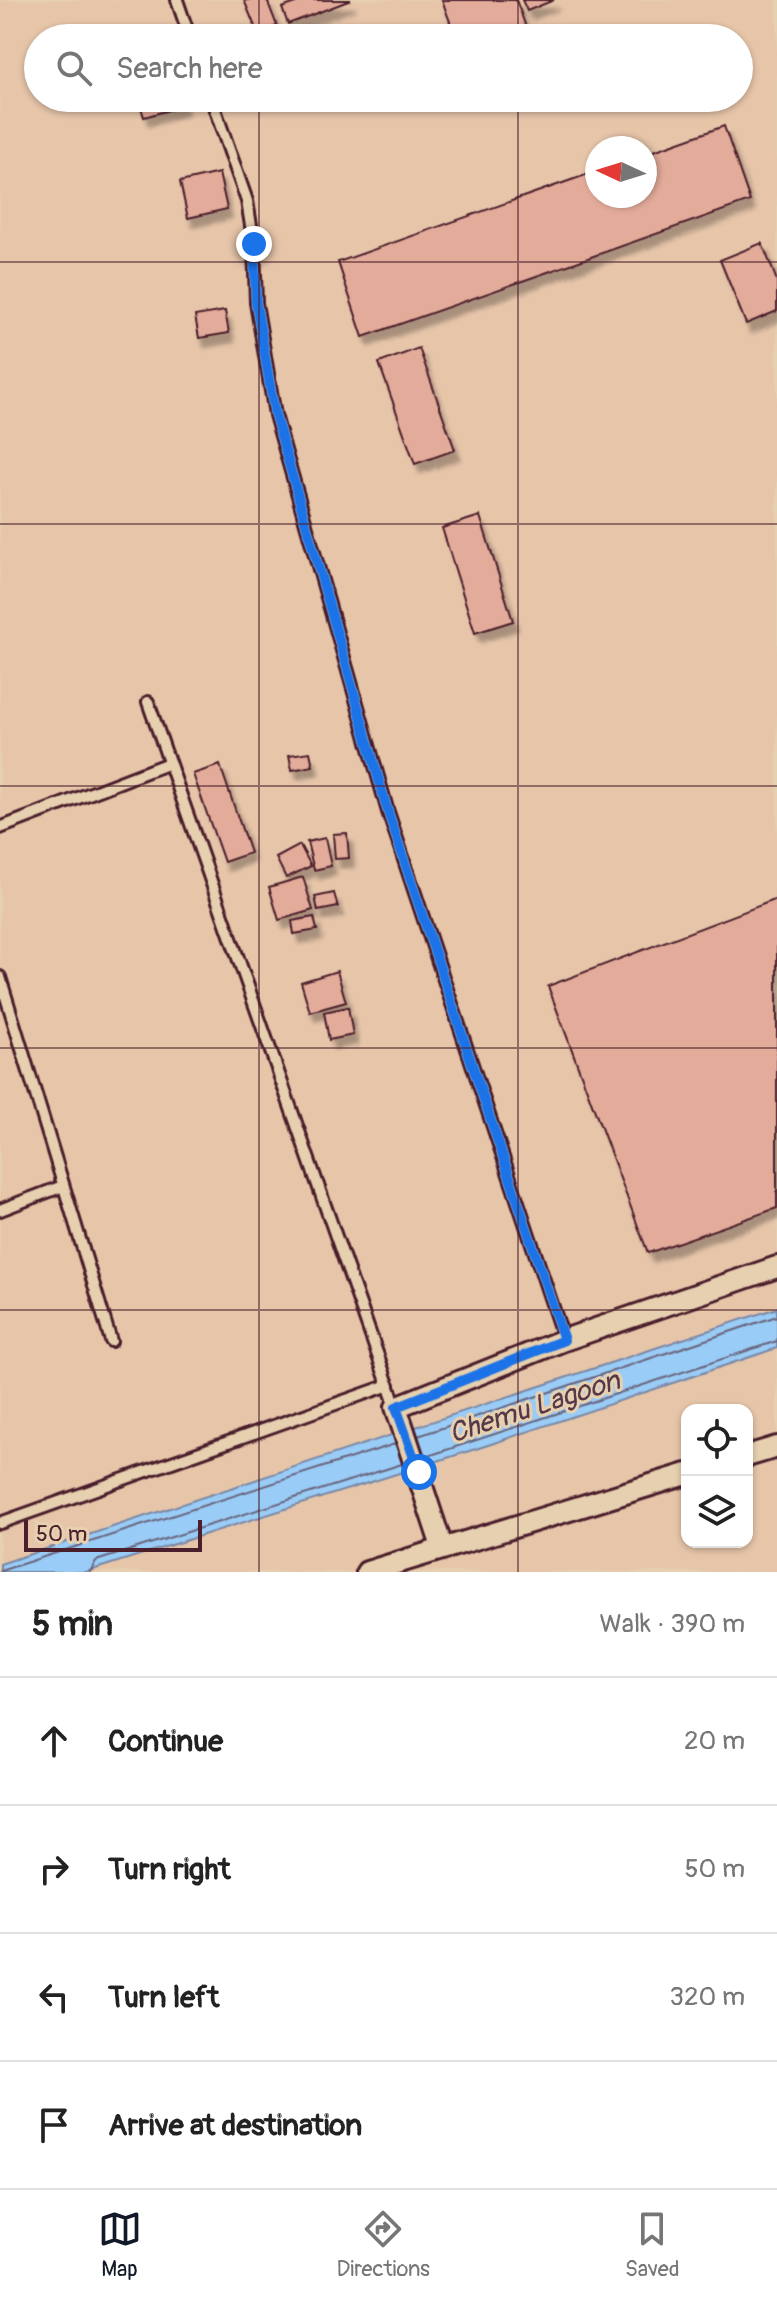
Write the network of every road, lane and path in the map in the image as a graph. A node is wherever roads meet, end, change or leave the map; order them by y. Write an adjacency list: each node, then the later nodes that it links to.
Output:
1 (177, 0): 2 (lane)
2 (185, 24)
3 (216, 112): 11 (lane)
4 (148, 702): 5 (lane)
5 (169, 763): 6 (lane); 13 (lane)
6 (0, 828)
7 (0, 977): 8 (lane)
8 (63, 1186): 9 (lane); 12 (lane)
9 (0, 1210)
10 (777, 1267): 11 (street)
11 (564, 1340): 14 (street)
12 (111, 1341)
13 (389, 1385): 14 (lane); 18 (lane)
14 (396, 1407): 19 (street)
15 (777, 1447): 16 (street)
16 (753, 1454)
17 (681, 1476): 19 (street)
18 (0, 1523)
19 (442, 1547): 20 (street)
20 (367, 1572)

